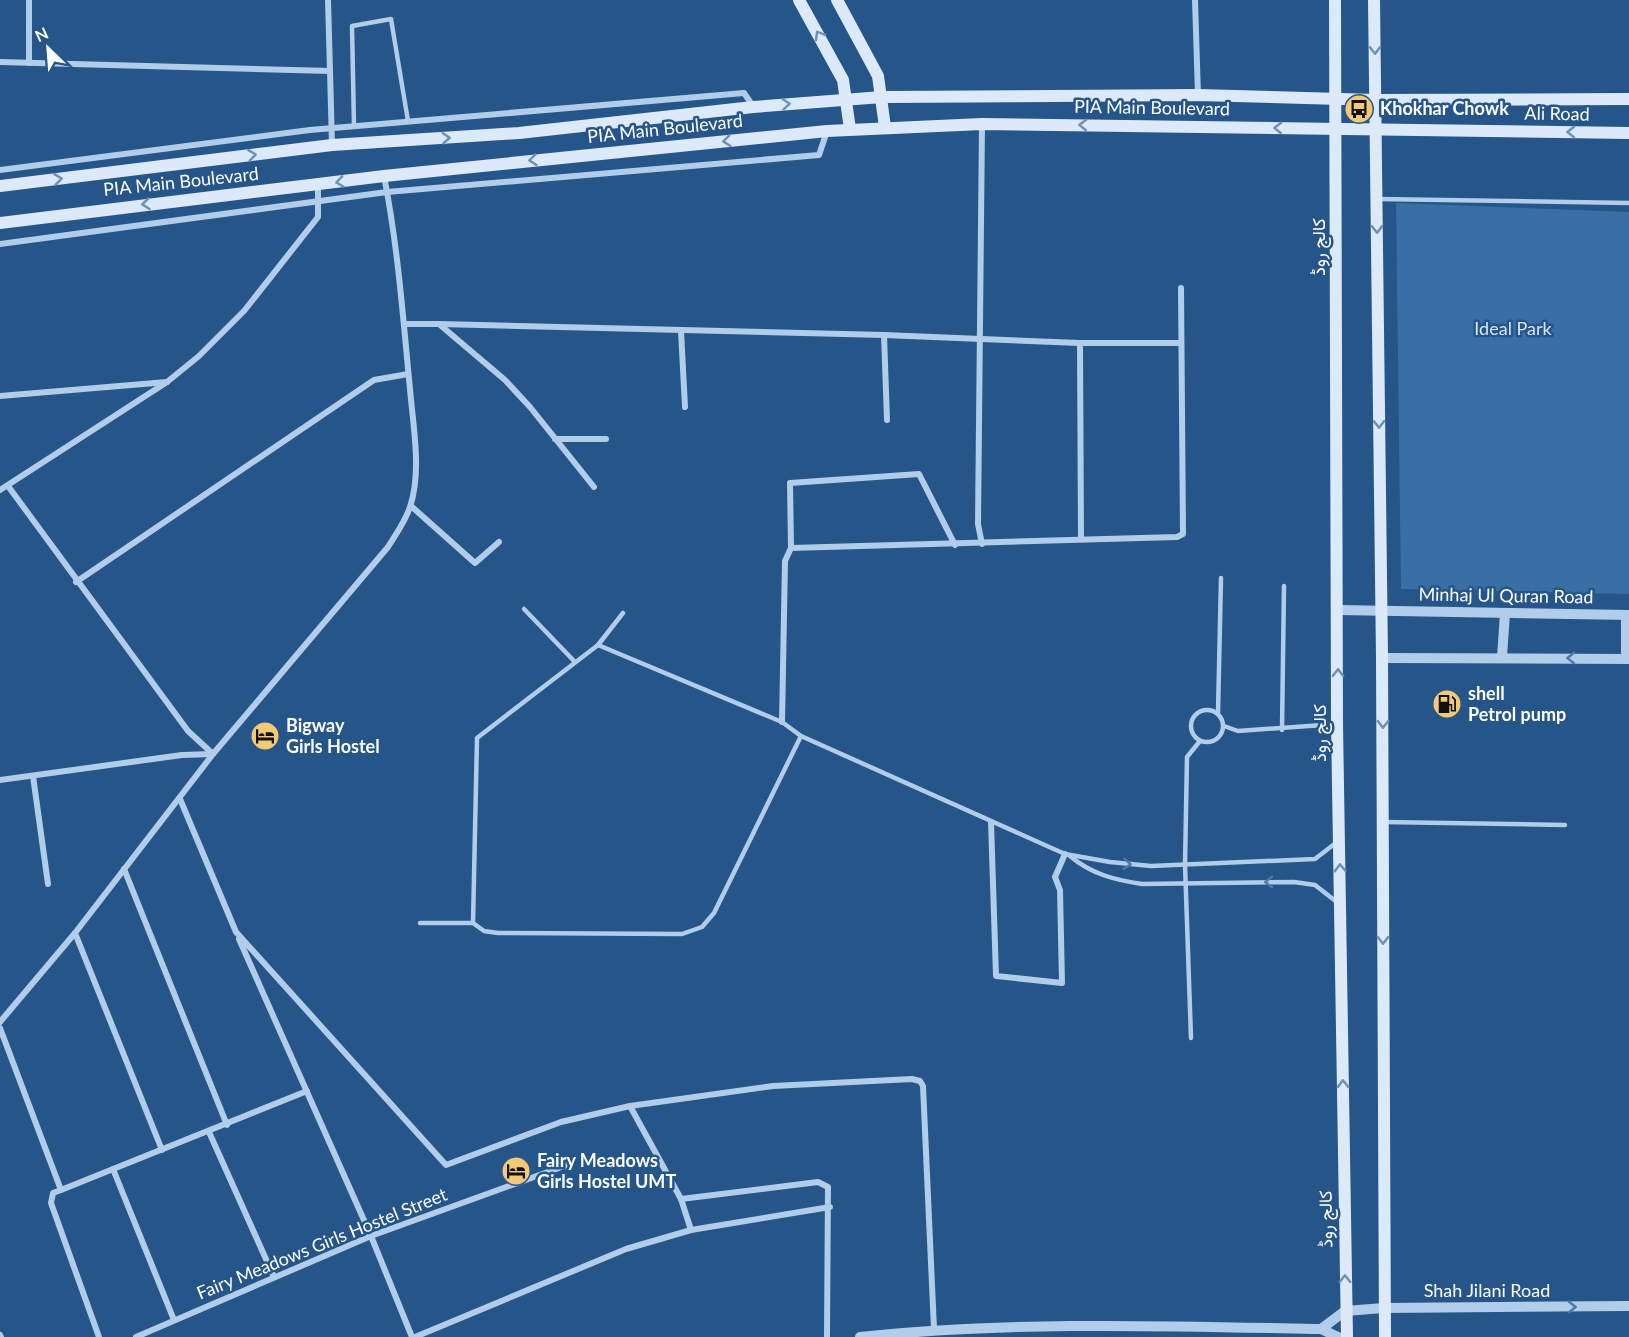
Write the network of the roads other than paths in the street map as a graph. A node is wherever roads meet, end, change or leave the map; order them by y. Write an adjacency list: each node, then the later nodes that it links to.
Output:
1 (29, 0): 9 (street)
2 (328, 0): 10 (street)
3 (799, 0): 13 (main road, one-way to 3)
4 (837, 0): 12 (main road)
5 (1195, 0): 11 (street)
6 (1335, 0): 14 (main road)
7 (1374, 0): 16 (main road, one-way to 16)
8 (0, 62): 9 (street)
9 (29, 63): 10 (street)
10 (330, 71): 22 (street)
11 (1198, 94): 12 (main road, PIA Main Boulevard); 14 (main road, PIA Main Boulevard)
12 (882, 97): 13 (main road, PIA Main Boulevard); 21 (main road)
13 (847, 99): 17 (main road, PIA Main Boulevard, one-way to 13); 23 (main road)
14 (1336, 99): 16 (main road, PIA Main Boulevard); 24 (main road, کالج روڈ)
15 (1629, 99): 16 (main road, Ali Road)
16 (1376, 100): 25 (main road)
17 (753, 107): 18 (street); 28 (main road, PIA Main Boulevard, one-way to 17)
18 (408, 121): 20 (street); 20 (lane)
19 (982, 124): 21 (main road, PIA Main Boulevard); 24 (main road, PIA Main Boulevard, one-way to 19); 44 (street)
20 (354, 126): 22 (street)
21 (885, 127): 23 (main road, PIA Main Boulevard)
22 (331, 128): 28 (street); 29 (street)
23 (850, 129): 26 (main road, PIA Main Boulevard)
24 (1336, 129): 25 (main road, PIA Main Boulevard); 68 (main road, کالج روڈ)
25 (1376, 129): 27 (main road, Ali Road, one-way to 25); 34 (main road)
26 (827, 131): 30 (main road, PIA Main Boulevard, one-way to 30); 33 (street)
27 (1629, 133)
28 (332, 146): 32 (main road, PIA Main Boulevard, one-way to 28)
29 (0, 170)
30 (384, 176): 31 (main road, PIA Main Boulevard, one-way to 31); 33 (street)
31 (318, 184): 35 (street); 37 (main road, PIA Main Boulevard, one-way to 37)
32 (0, 186)
33 (387, 192): 35 (street); 40 (street)
34 (1377, 199): 36 (lane); 67 (main road, one-way to 67)
35 (320, 203): 38 (street); 48 (street)
36 (1629, 203)
37 (0, 223)
38 (0, 244)
39 (1181, 288): 45 (street)
40 (406, 324): 41 (street); 47 (street)
41 (439, 324): 42 (street); 53 (street)
42 (681, 331): 43 (street); 50 (street)
43 (884, 334): 44 (street); 51 (street)
44 (980, 338): 46 (street); 61 (street)
45 (1181, 343): 46 (street); 58 (street)
46 (1080, 344): 58 (street)
47 (408, 374): 57 (street); 64 (street)
48 (168, 382): 49 (street); 54 (street)
49 (0, 396)
50 (685, 407)
51 (887, 420)
52 (606, 438): 53 (street)
53 (555, 439): 55 (street)
54 (8, 486): 56 (street); 64 (street)
55 (594, 487)
56 (0, 490)
57 (411, 506): 59 (street); 84 (street)
58 (1081, 539): 61 (street)
59 (499, 542)
60 (955, 544): 61 (street); 62 (street); 62 (street)
61 (982, 544)
62 (791, 548): 78 (street)
63 (1221, 578): 77 (lane)
64 (76, 582): 84 (street)
65 (1284, 586): 81 (lane)
66 (524, 609): 76 (lane)
67 (1382, 609): 68 (street, Minhaj Ul Quran Road); 70 (street, Minhaj Ul Quran Road); 74 (main road)
68 (1338, 610): 79 (main road, کالج روڈ, one-way to 68)
69 (623, 613): 72 (lane)
70 (1505, 613): 71 (street, Minhaj Ul Quran Road); 73 (street)
71 (1627, 615): 75 (street)
72 (598, 645): 76 (lane); 78 (lane)
73 (1502, 657): 74 (street); 75 (street, one-way to 73)
74 (1383, 658): 89 (main road, one-way to 89)
75 (1628, 659)
76 (575, 662): 99 (lane)
77 (1218, 713): 80 (lane); 83 (lane)
78 (782, 722): 82 (lane)
79 (1337, 724): 81 (lane); 91 (main road, کالج روڈ)
80 (1224, 726): 81 (lane); 83 (lane)
81 (1282, 730)
82 (801, 735): 88 (lane); 99 (lane)
83 (1200, 741): 93 (lane)
84 (213, 754): 85 (street); 87 (street)
85 (33, 776): 86 (street); 95 (street)
86 (0, 780)
87 (180, 799): 94 (street); 100 (street)
88 (991, 822): 92 (lane); 92 (street)
89 (1383, 822): 90 (lane); 119 (main road, one-way to 119)
90 (1565, 825)
91 (1339, 840): 93 (lane); 97 (main road, کالج روڈ, one-way to 91)
92 (1067, 855): 93 (lane, one-way to 93); 96 (lane)
93 (1185, 865): 96 (lane)
94 (124, 869): 101 (street); 107 (street)
95 (48, 884)
96 (1187, 884): 97 (lane, one-way to 96); 104 (lane)
97 (1341, 905): 120 (main road, کالج روڈ, one-way to 97)
98 (420, 923): 99 (lane)
99 (473, 923)
100 (236, 932): 105 (street); 106 (street)
101 (75, 933): 102 (street); 109 (street)
102 (0, 1022)
103 (0, 1028): 112 (street)
104 (1191, 1038)
105 (307, 1091): 107 (street); 116 (street)
106 (630, 1106): 113 (street); 123 (street)
107 (227, 1125): 108 (street)
108 (209, 1132): 109 (street); 117 (street)
109 (162, 1150): 110 (street)
110 (113, 1169): 112 (street); 121 (street)
111 (520, 1182): 111 (street, Fairy Meadows Girls Hostel Street); 116 (street, Fairy Meadows Girls Hostel Street)
112 (61, 1190): 125 (street)
113 (681, 1199): 114 (street); 115 (street)
114 (830, 1207): 115 (street); 128 (street)
115 (691, 1230): 127 (street)
116 (371, 1236): 117 (street, Fairy Meadows Girls Hostel Street); 127 (street)
117 (274, 1277): 121 (street, Fairy Meadows Girls Hostel Street)
118 (1629, 1306): 119 (street, Shah Jilani Road, one-way to 118)
119 (1384, 1308): 120 (street, Shah Jilani Road); 133 (main road)
120 (1345, 1311): 124 (street); 132 (main road, کالج روڈ)
121 (174, 1320): 126 (street, Fairy Meadows Girls Hostel Street)
122 (1127, 1325): 123 (street); 124 (street); 130 (street)
123 (934, 1329): 129 (street)
124 (1321, 1329): 131 (street)
125 (99, 1337)
126 (136, 1337)
127 (414, 1337)
128 (826, 1337)
129 (860, 1337)
130 (1126, 1337)
131 (1338, 1337)
132 (1347, 1337)
133 (1385, 1337)

